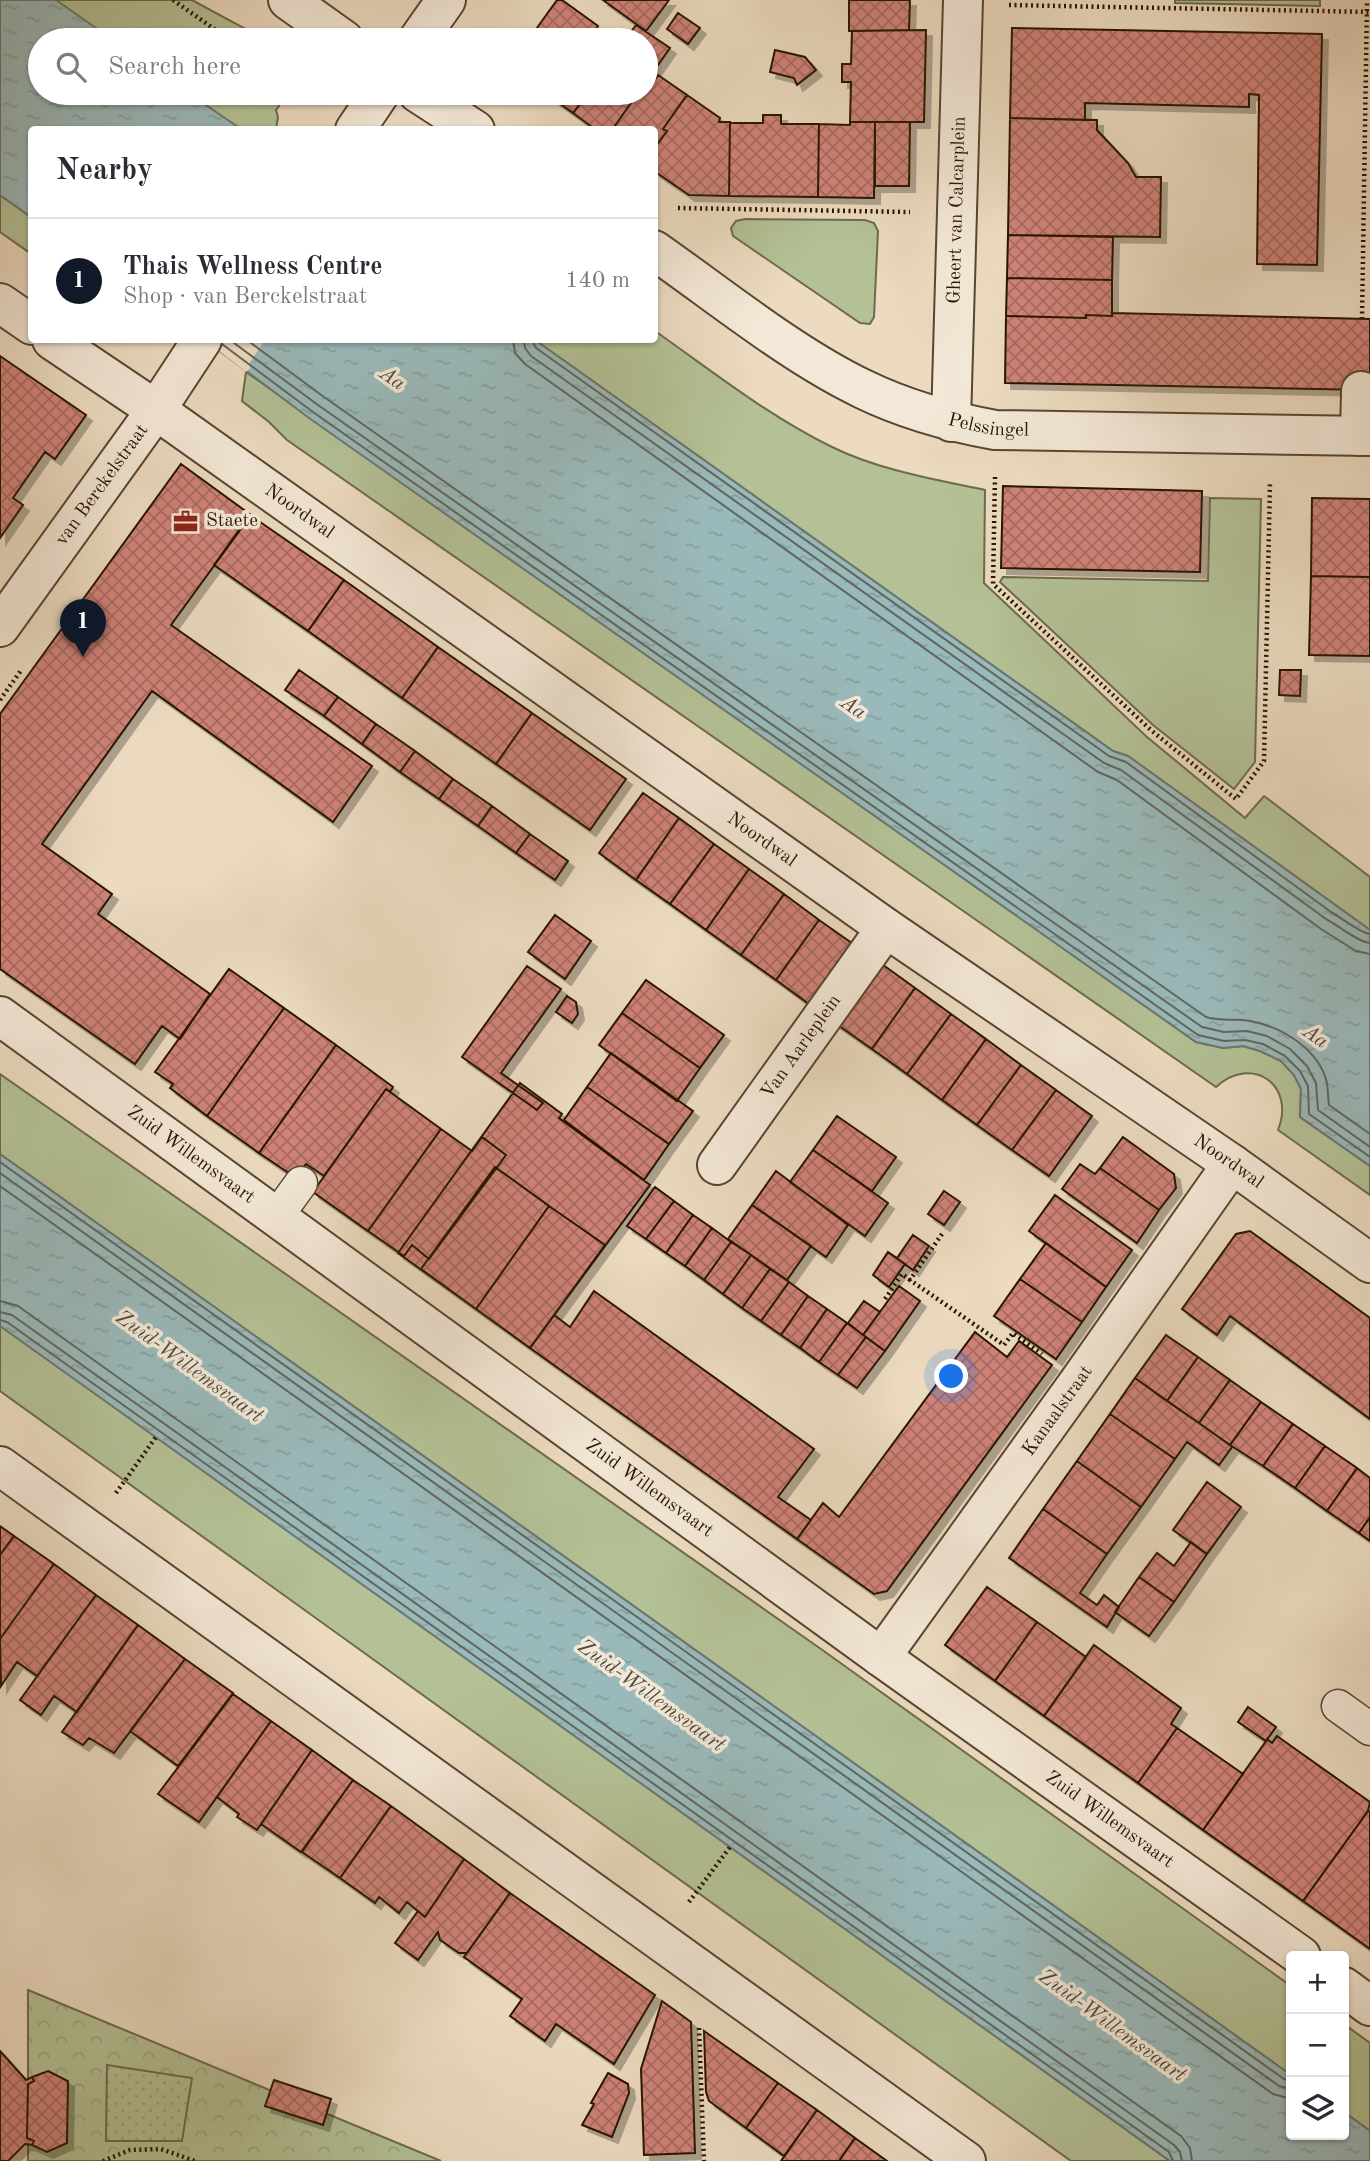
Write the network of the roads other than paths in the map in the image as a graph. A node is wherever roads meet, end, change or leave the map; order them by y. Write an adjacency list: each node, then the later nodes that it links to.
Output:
1 (288, 0): 4 (street)
2 (446, 0): 5 (street)
3 (963, 2): 17 (street, Gheert van Calcarplein)
4 (327, 28)
5 (426, 28)
6 (372, 105): 8 (street)
7 (436, 105): 9 (street)
8 (358, 126)
9 (469, 126)
10 (658, 253): 17 (street, Pelssingel)
11 (0, 303): 12 (street)
12 (28, 322)
13 (56, 343): 16 (street, Noordwal)
14 (200, 343): 16 (street, van Berckelstraat)
15 (1361, 391): 18 (street)
16 (156, 410): 19 (street, van Berckelstraat); 20 (street, Noordwal)
17 (951, 422): 18 (street, Pelssingel)
18 (1365, 436)
19 (0, 627)
20 (886, 928): 22 (street, Noordwal); 23 (street, Van Aarleplein)
21 (0, 1016): 25 (street, Zuid Willemsvaart)
22 (1232, 1164): 26 (street, Noordwal); 28 (street, Kanaalstraat)
23 (717, 1165)
24 (301, 1183): 25 (lane)
25 (277, 1216): 28 (street, Zuid Willemsvaart)
26 (1370, 1263)
27 (0, 1466): 34 (street)
28 (881, 1657): 31 (street, Zuid Willemsvaart)
29 (1338, 1706): 30 (lane)
30 (1370, 1729)
31 (1294, 1951)
32 (1349, 1991): 33 (street)
33 (1370, 2006)
34 (966, 2161)

